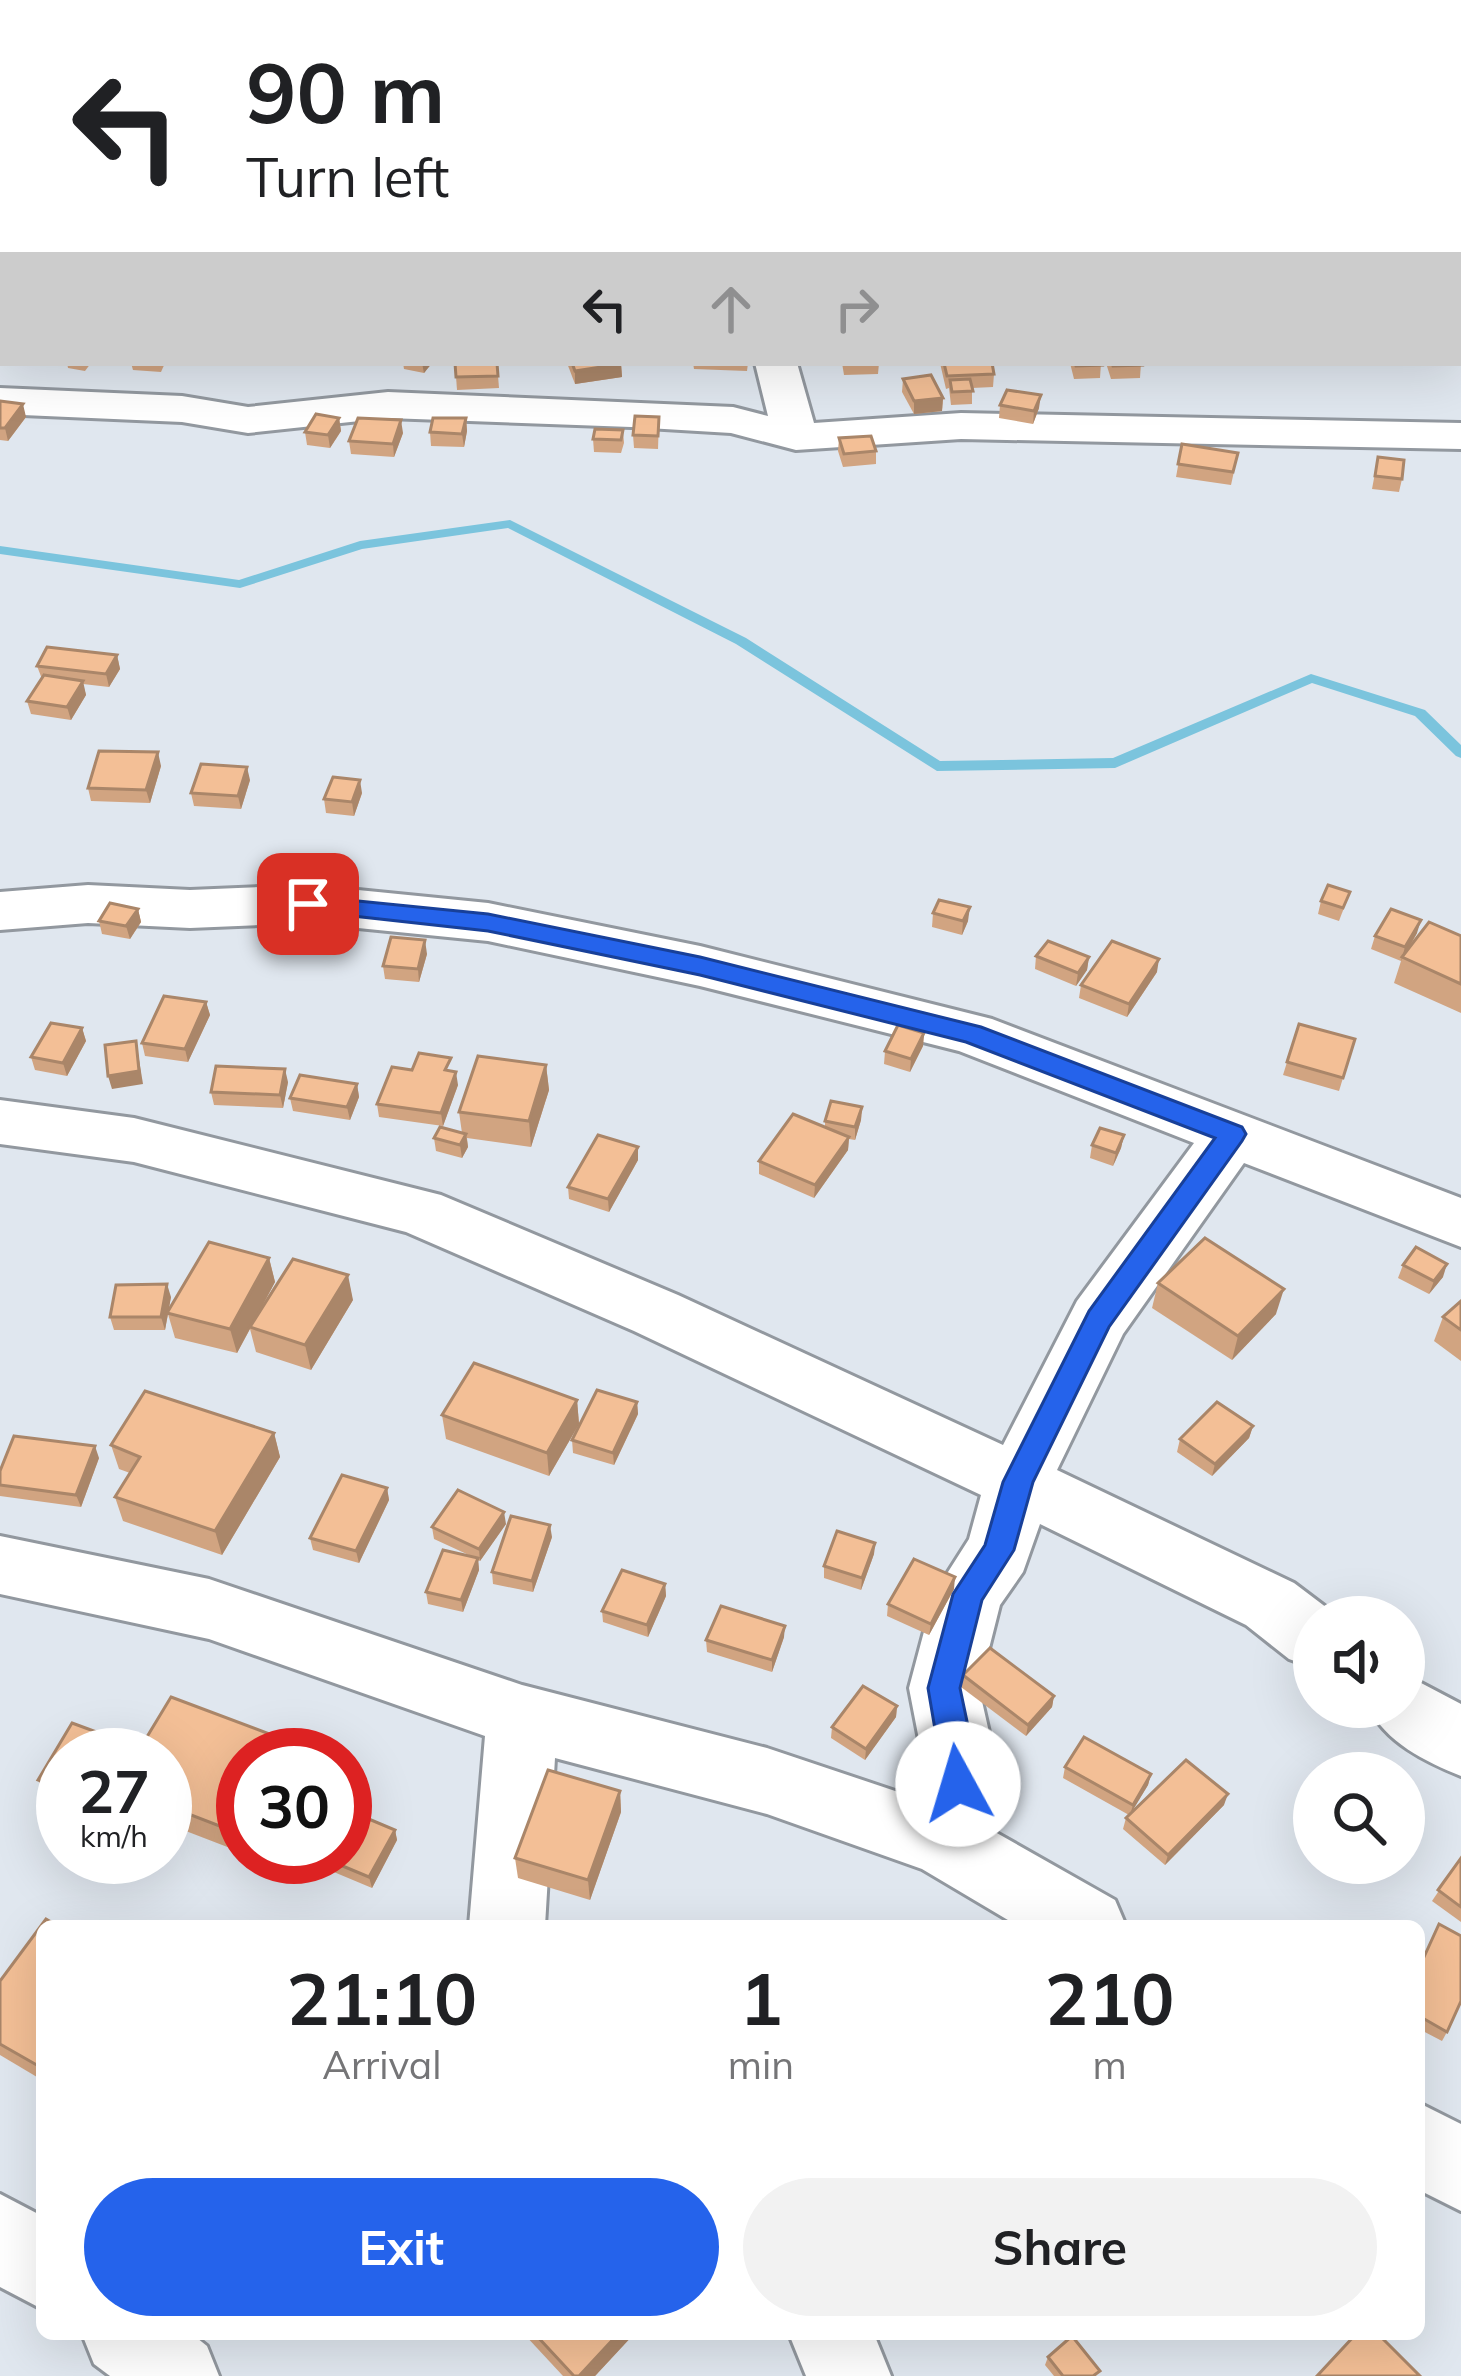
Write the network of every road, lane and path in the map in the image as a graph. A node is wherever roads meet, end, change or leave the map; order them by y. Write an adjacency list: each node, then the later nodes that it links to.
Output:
1 (777, 366): 4 (street)
2 (0, 401): 4 (street)
3 (1461, 436): 4 (street)
4 (796, 437)
5 (0, 911): 7 (street)
6 (3, 1116): 9 (street)
7 (1233, 1134): 8 (street); 9 (street)
8 (1461, 1222)
9 (1018, 1482): 11 (street); 15 (street)
10 (0, 1564): 12 (street)
11 (1293, 1621)
12 (522, 1717): 15 (street); 16 (street)
13 (1425, 1719): 14 (street)
14 (1461, 1742)
15 (959, 1850): 17 (street)
16 (507, 1920)
17 (1078, 1920)
18 (1425, 2147): 19 (street)
19 (1461, 2171)
20 (0, 2235): 21 (street)
21 (36, 2264)
22 (132, 2340): 24 (street)
23 (834, 2340): 25 (street)
24 (177, 2376)
25 (849, 2376)

